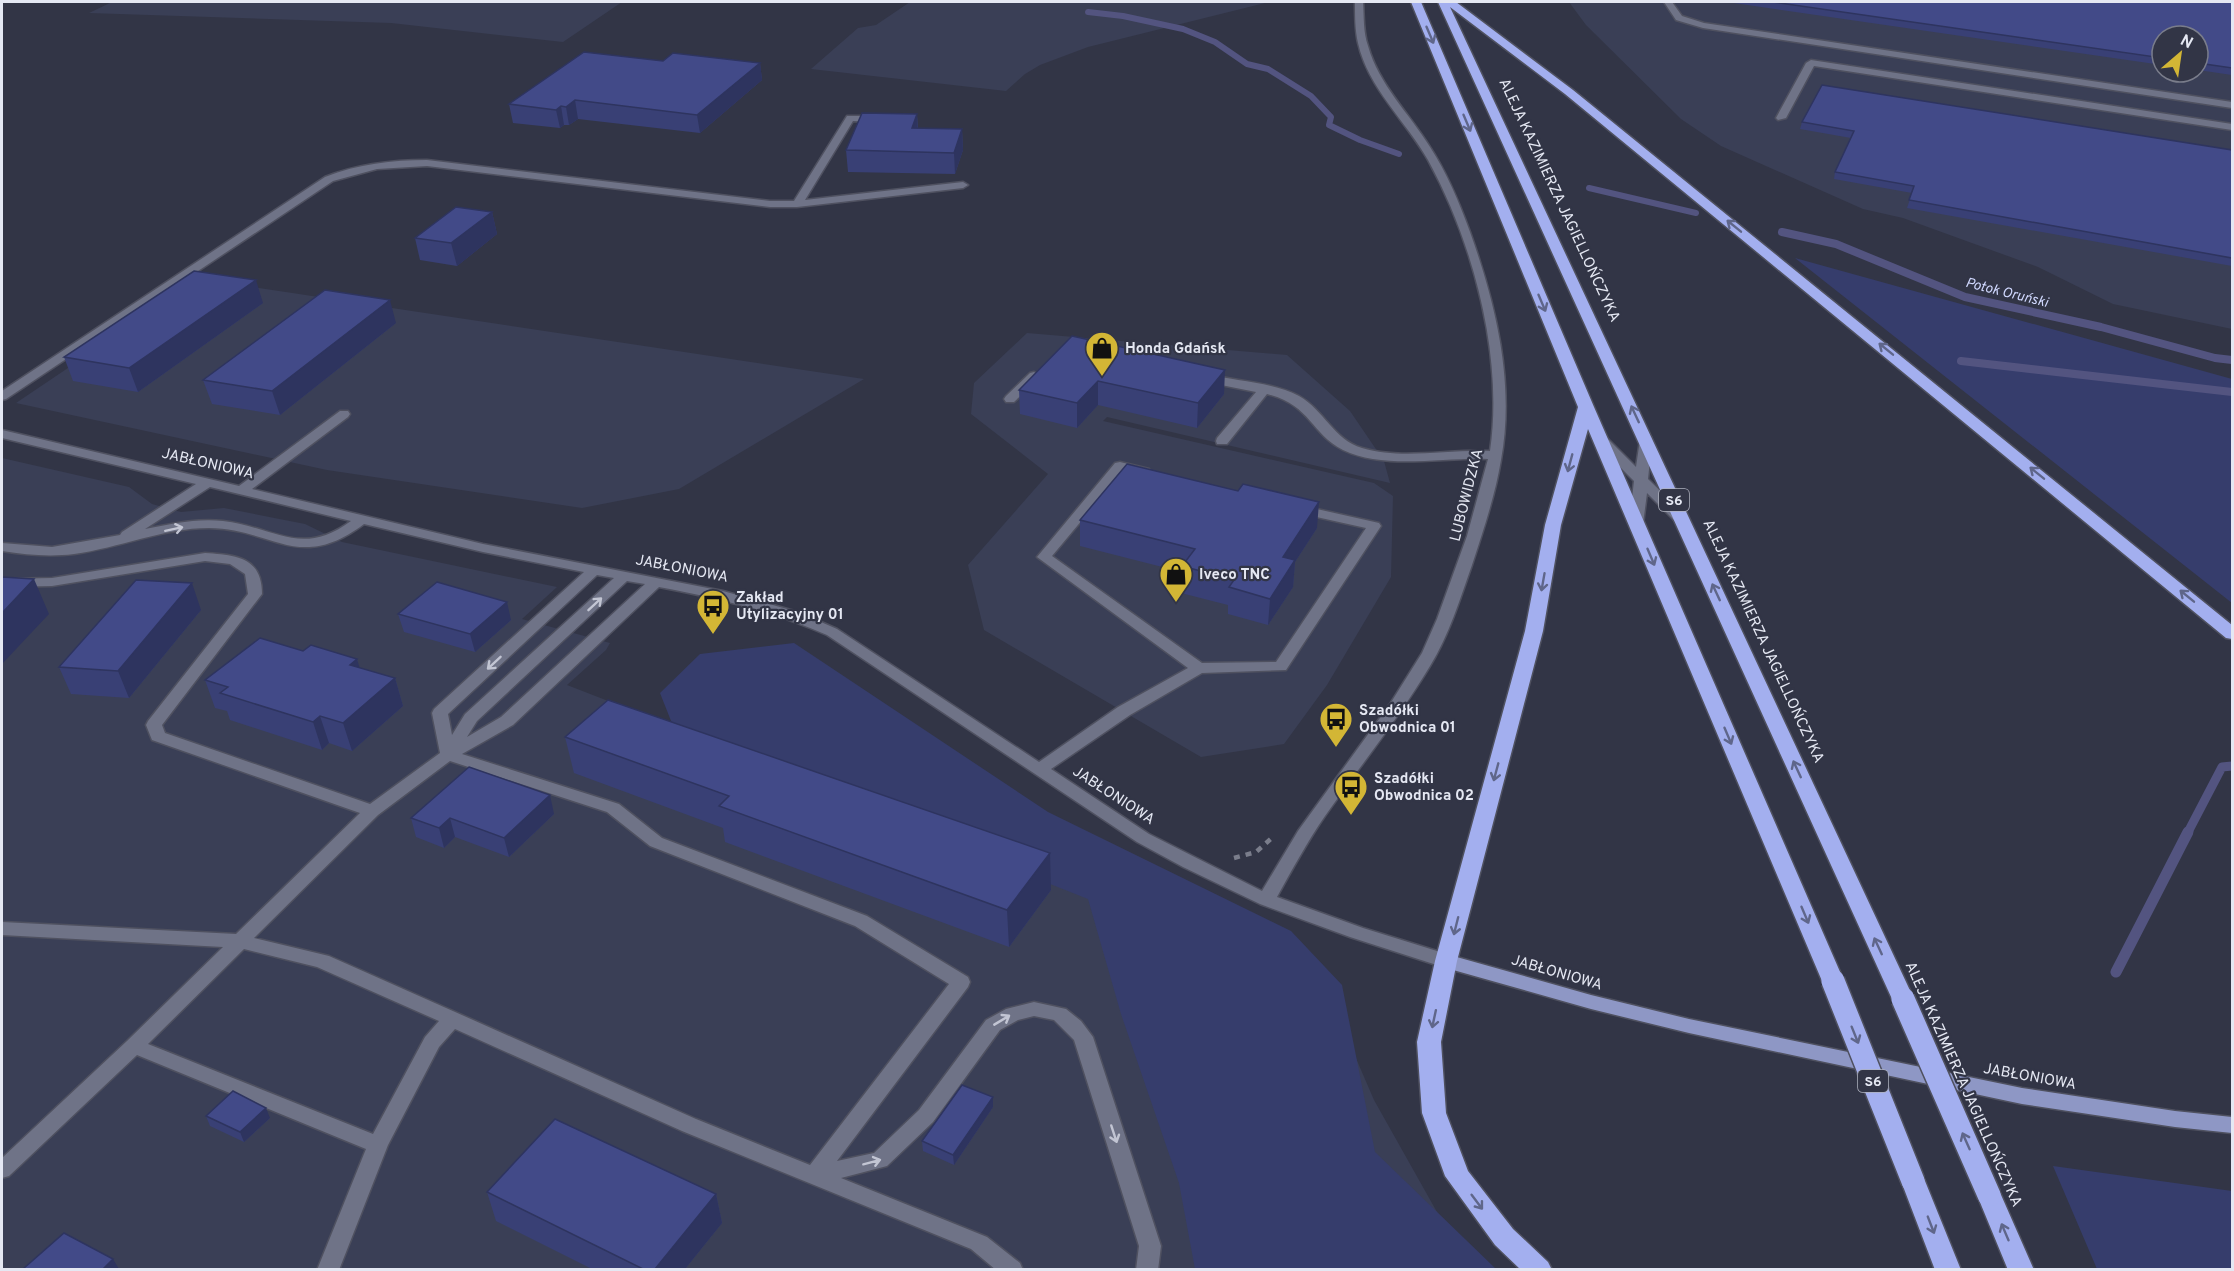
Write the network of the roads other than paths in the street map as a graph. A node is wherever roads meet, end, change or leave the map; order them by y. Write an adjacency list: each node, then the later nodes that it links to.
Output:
1 (1359, 2): 23 (street, LUBOWIDZKA)
2 (1416, 2): 17 (highway, S6, one-way to 17)
3 (1443, 2): 21 (highway, ALEJA KAZIMIERZA JAGIELLOŃCZYKA / S6, one-way to 3)
4 (1450, 2): 38 (highway, one-way to 4)
5 (1668, 2): 6 (street)
6 (2232, 105)
7 (1781, 118): 9 (street)
8 (885, 119): 11 (street)
9 (2232, 127)
10 (963, 185): 11 (street)
11 (797, 204): 15 (street)
12 (1040, 370): 16 (street)
13 (1197, 376): 14 (street)
14 (1263, 391): 22 (street); 23 (street)
15 (2, 396)
16 (1010, 399)
17 (1586, 406): 20 (highway, S6); 46 (highway, one-way to 46)
18 (344, 414): 27 (street)
19 (2, 434): 26 (street, JABŁONIOWA)
20 (1601, 440): 25 (street); 31 (highway, S6)
21 (1646, 440): 25 (street); 30 (highway, ALEJA KAZIMIERZA JAGIELLOŃCZYKA / S6)
22 (1222, 441)
23 (1494, 455): 43 (street, LUBOWIDZKA)
24 (1154, 474): 39 (street)
25 (1641, 480): 30 (street); 31 (street)
26 (207, 483): 27 (street, JABŁONIOWA); 32 (street)
27 (241, 491): 29 (street, JABŁONIOWA)
28 (1281, 504): 39 (street)
29 (362, 519): 32 (street, one-way to 29); 34 (street, JABŁONIOWA)
30 (1685, 523): 58 (highway, ALEJA KAZIMIERZA JAGIELLOŃCZYKA / S6, one-way to 30, bridge)
31 (1636, 524): 57 (highway, S6, one-way to 57, bridge)
32 (117, 541): 33 (street)
33 (2, 547)
34 (594, 570): 35 (street, JABŁONIOWA); 40 (street, one-way to 40)
35 (624, 576): 36 (street, JABŁONIOWA); 40 (street, one-way to 35)
36 (656, 582): 40 (street); 41 (street, JABŁONIOWA)
37 (2, 583): 42 (street)
38 (2232, 634)
39 (1199, 668): 41 (street)
40 (448, 755): 42 (street); 52 (street)
41 (1040, 769): 43 (street, JABŁONIOWA)
42 (372, 811): 45 (street)
43 (1266, 900): 46 (street, JABŁONIOWA)
44 (2, 928): 45 (street)
45 (239, 942): 47 (street); 48 (street)
46 (1446, 961): 49 (main road, JABŁONIOWA); 56 (highway, one-way to 56)
47 (453, 1018): 50 (street); 52 (street)
48 (134, 1046): 50 (street); 51 (street)
49 (2232, 1125)
50 (378, 1146): 53 (street)
51 (2, 1170)
52 (815, 1175): 54 (street); 55 (street, one-way to 55)
53 (328, 1269)
54 (1012, 1269)
55 (1147, 1269)
56 (1539, 1269)
57 (1948, 1269)
58 (2021, 1269)

